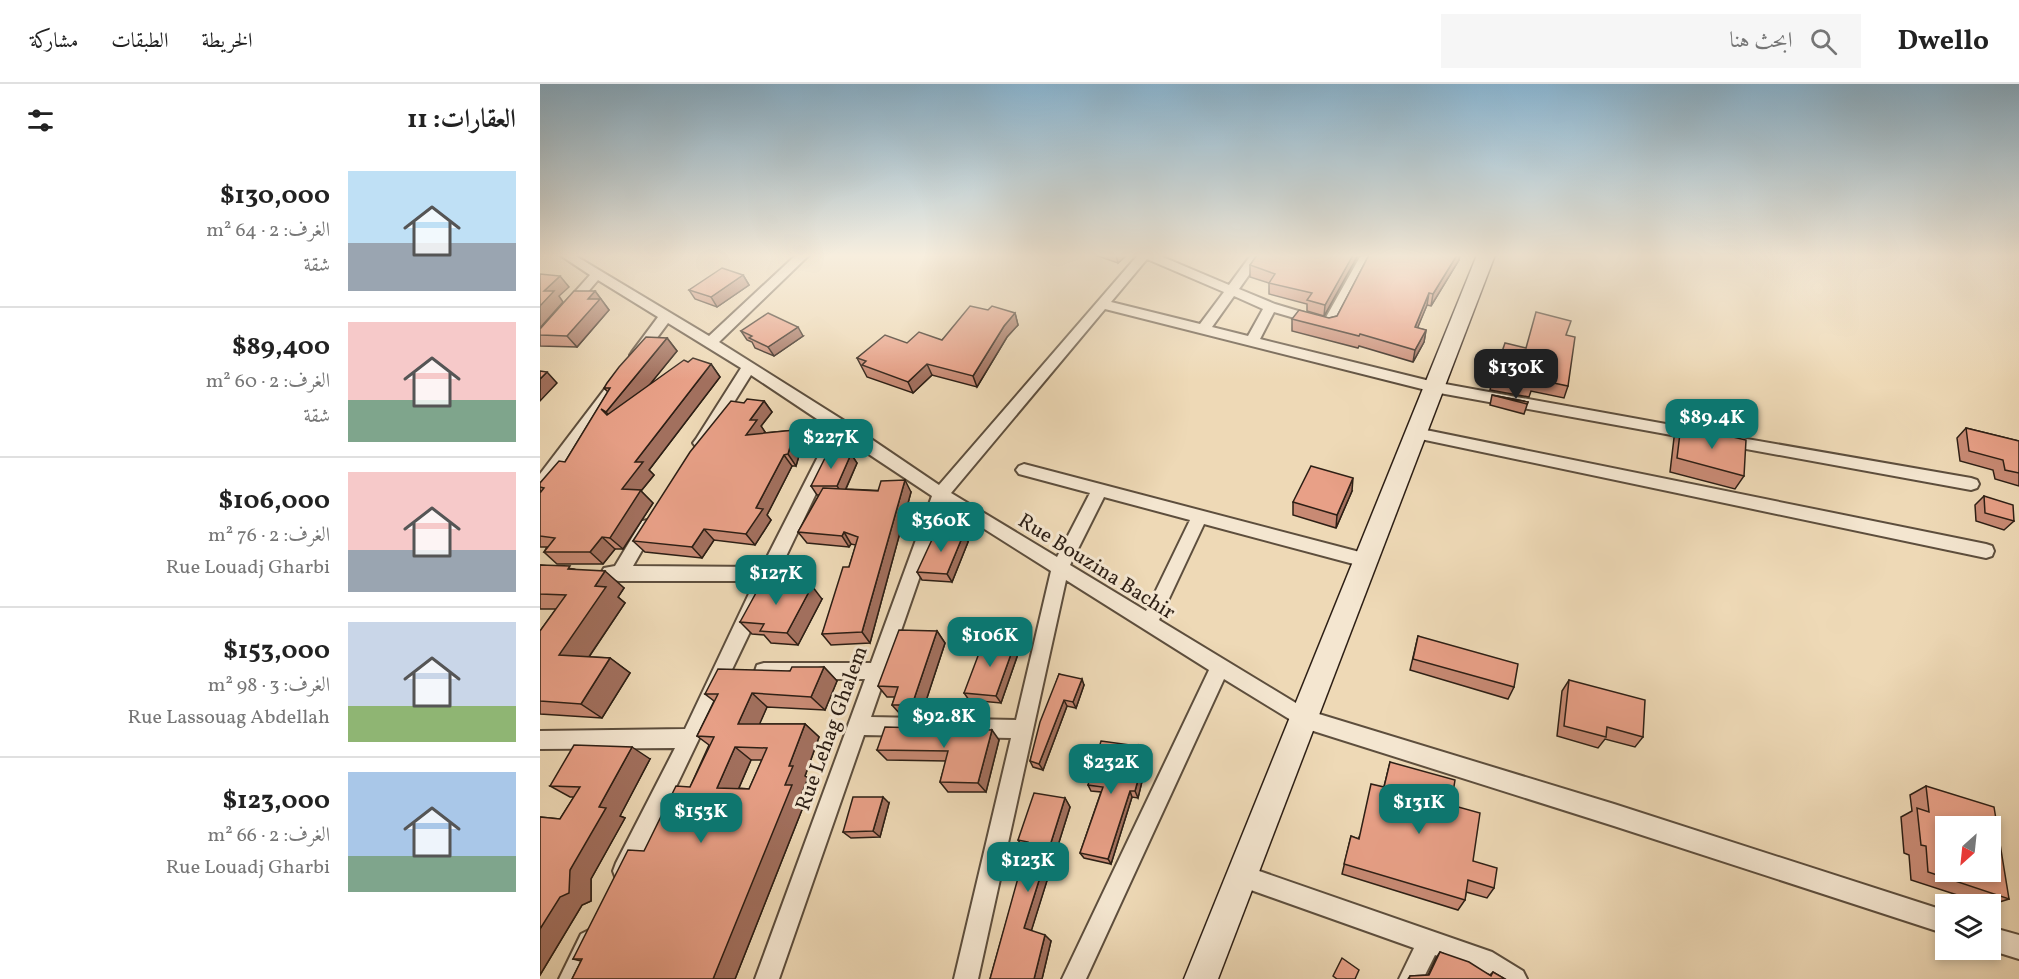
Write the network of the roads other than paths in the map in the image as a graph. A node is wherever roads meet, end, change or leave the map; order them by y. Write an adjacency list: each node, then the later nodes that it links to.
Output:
1 (577, 297): 13 (street)
2 (633, 297): 11 (street, Rue Bouzina Bachir)
3 (759, 297): 15 (street)
4 (1108, 297): 9 (street)
5 (1228, 297): 12 (street)
6 (1246, 297): 10 (street)
7 (1344, 297): 10 (street)
8 (1470, 297): 19 (main road)
9 (1102, 304): 12 (street); 27 (street)
10 (1270, 307): 14 (street)
11 (666, 316): 15 (street, Rue Bouzina Bachir); 16 (street)
12 (1204, 329): 14 (street)
13 (540, 339)
14 (1252, 341): 19 (street)
15 (710, 343): 17 (street, Rue Bouzina Bachir)
16 (631, 363)
17 (749, 367): 20 (street, Rue Bouzina Bachir); 22 (street)
18 (617, 382): 25 (street)
19 (1434, 387): 21 (main road); 24 (street)
20 (841, 426): 27 (street, Rue Bouzina Bachir); 35 (street)
21 (1416, 433): 30 (street); 31 (main road)
22 (693, 456)
23 (1024, 470): 26 (street)
24 (1971, 484)
25 (540, 486)
26 (1100, 490): 29 (street); 32 (street)
27 (941, 494): 32 (street, Rue Bouzina Bachir); 39 (street, Rue Lehag Ghalem)
28 (656, 514): 34 (street)
29 (1200, 516): 31 (street); 36 (street)
30 (1986, 551)
31 (1365, 560): 40 (main road)
32 (1060, 568): 36 (street, Rue Bouzina Bachir); 42 (street)
33 (596, 573): 34 (street)
34 (618, 574): 35 (street)
35 (767, 574): 38 (street)
36 (1149, 623): 37 (street, Rue Bouzina Bachir)
37 (1220, 667): 40 (street, Rue Bouzina Bachir); 55 (street)
38 (724, 670): 39 (street); 43 (street)
39 (878, 671): 41 (street, Rue Lehag Ghalem)
40 (1304, 719): 45 (main road); 47 (street, Rue Bouzina Bachir)
41 (858, 726): 42 (street); 53 (street, Rue Lehag Ghalem)
42 (1023, 729): 54 (street)
43 (689, 738): 44 (street); 46 (street)
44 (540, 740)
45 (1242, 876): 50 (street); 56 (main road)
46 (617, 885)
47 (1935, 919)
48 (596, 927): 52 (street)
49 (2001, 941): 51 (street)
50 (1429, 942): 57 (street); 58 (street)
51 (2019, 947)
52 (571, 979)
53 (767, 979)
54 (966, 979)
55 (1074, 979)
56 (1201, 979)
57 (1411, 979)
58 (1515, 979)

